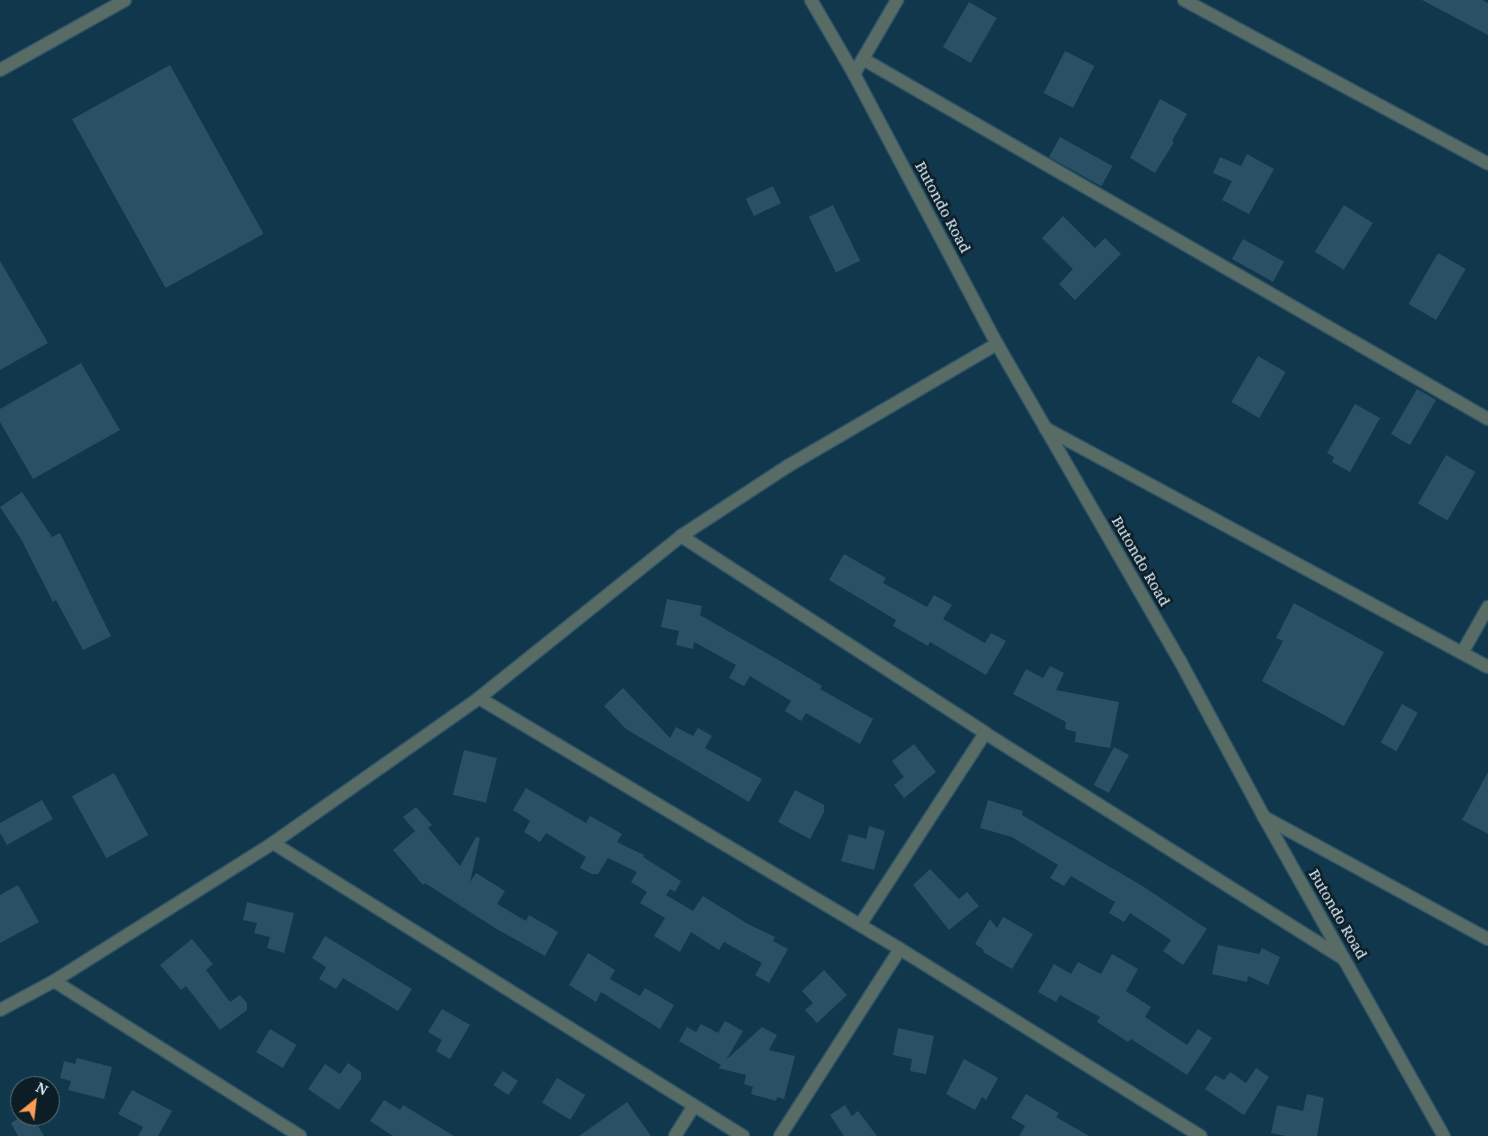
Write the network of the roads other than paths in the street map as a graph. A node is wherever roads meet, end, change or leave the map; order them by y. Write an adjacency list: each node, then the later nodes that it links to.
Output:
1 (125, 0): 6 (street)
2 (811, 0): 7 (street, Butondo Road)
3 (897, 0): 5 (street)
4 (1184, 0): 8 (street)
5 (863, 59): 7 (street); 10 (street)
6 (0, 70)
7 (854, 74): 9 (street, Butondo Road)
8 (1488, 164)
9 (997, 344): 11 (street, Butondo Road); 12 (street)
10 (1488, 419)
11 (1045, 428): 14 (street); 18 (street, Butondo Road)
12 (682, 536): 16 (street); 17 (street)
13 (1488, 608): 14 (street)
14 (1462, 653): 15 (street)
15 (1488, 667)
16 (479, 698): 19 (street); 20 (street)
17 (985, 732): 20 (street); 23 (street)
18 (1264, 818): 21 (street); 23 (street, Butondo Road)
19 (273, 843): 24 (street); 26 (street)
20 (860, 925): 22 (street)
21 (1488, 939)
22 (900, 949): 30 (street); 31 (street)
23 (1344, 959): 32 (street, Butondo Road)
24 (54, 981): 25 (street); 27 (street)
25 (0, 1010)
26 (694, 1106): 28 (street); 29 (street)
27 (300, 1136)
28 (675, 1136)
29 (743, 1136)
30 (780, 1136)
31 (1201, 1136)
32 (1444, 1136)

